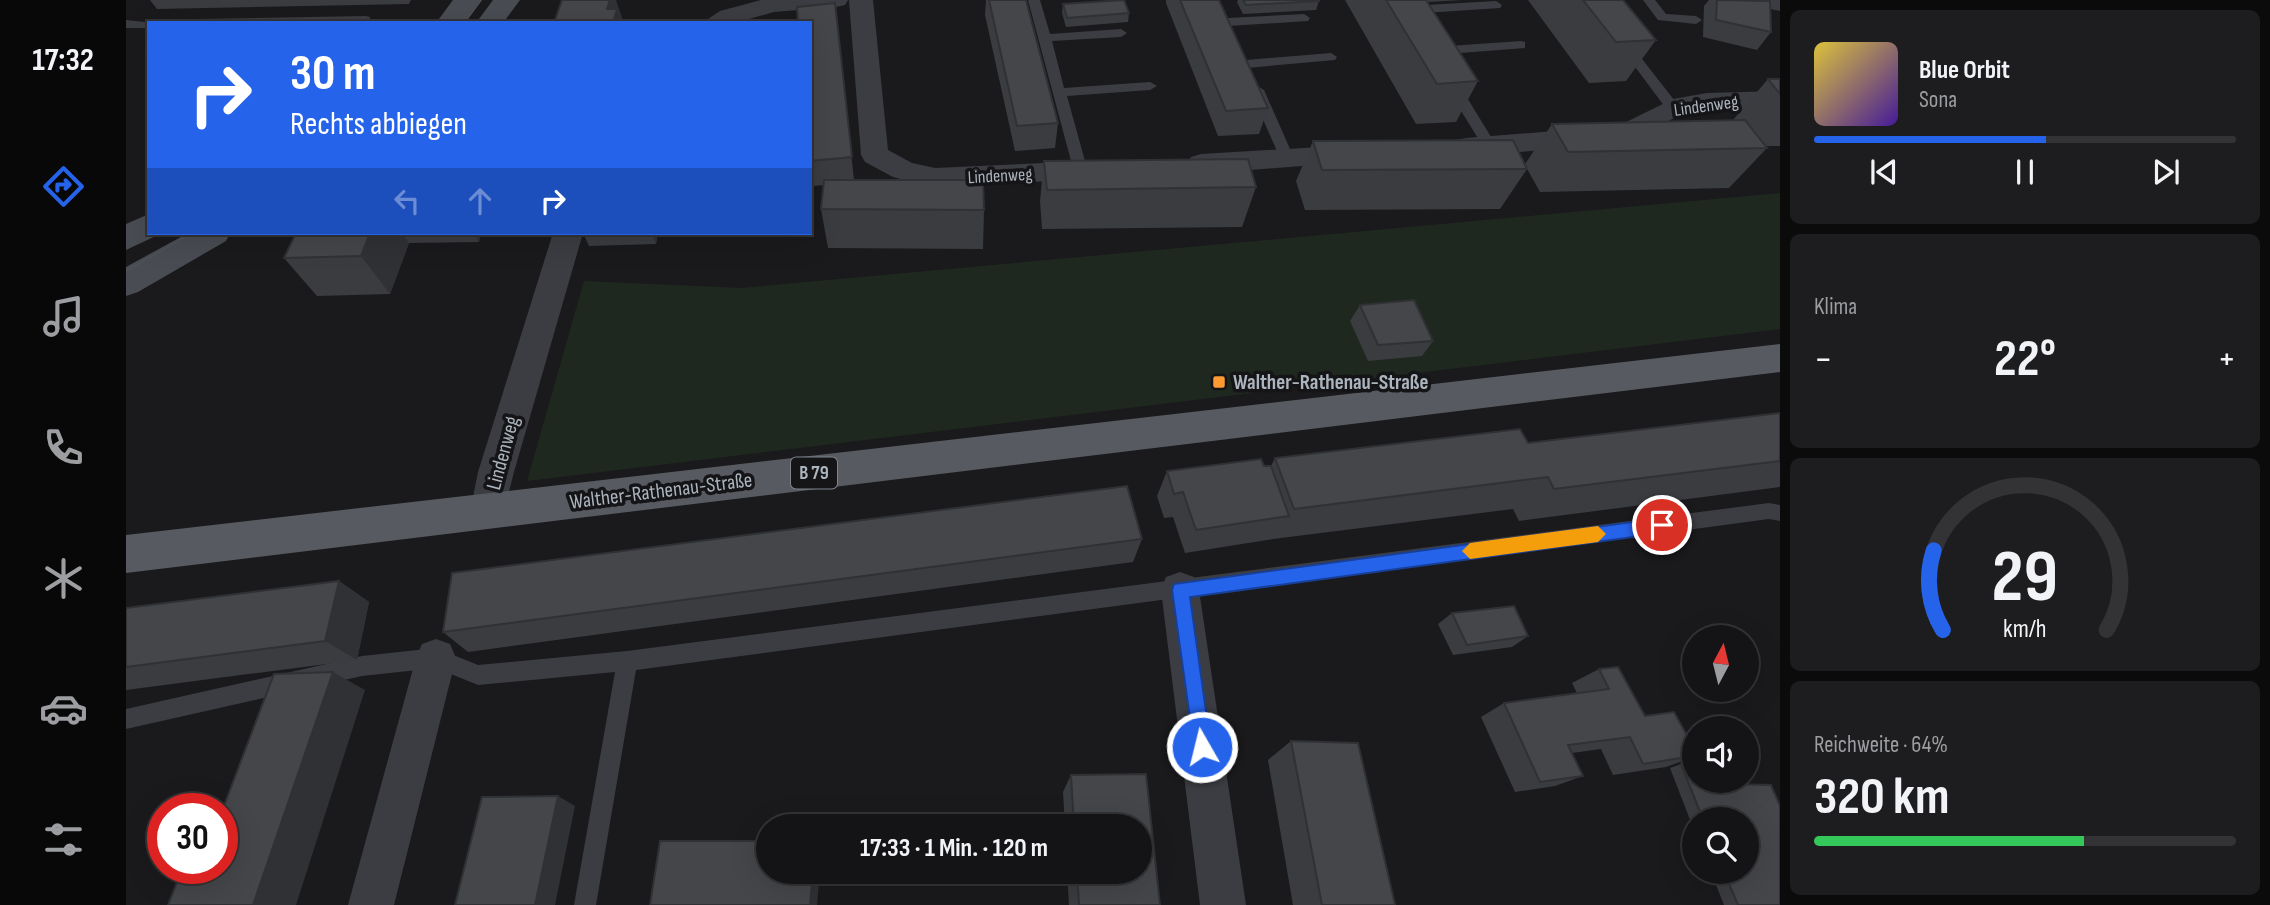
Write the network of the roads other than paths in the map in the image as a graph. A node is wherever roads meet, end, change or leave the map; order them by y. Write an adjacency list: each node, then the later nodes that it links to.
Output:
1 (467, 0): 15 (street)
2 (507, 0): 16 (street)
3 (836, 0): 17 (street)
4 (861, 0): 36 (street, Lindenweg)
5 (1034, 0): 23 (lane)
6 (1649, 0): 13 (lane)
7 (1760, 0): 8 (street)
8 (1780, 4)
9 (1496, 5): 10 (lane)
10 (1406, 10)
11 (1304, 18): 18 (lane)
12 (366, 20): 14 (lane)
13 (1696, 20)
14 (310, 21)
15 (451, 21)
16 (491, 21)
17 (718, 21)
18 (1228, 22)
19 (126, 24): 20 (lane)
20 (147, 24)
21 (1615, 32): 29 (lane)
22 (1121, 33): 23 (lane)
23 (1046, 38): 27 (lane)
24 (1521, 46): 30 (lane)
25 (1331, 57): 33 (lane)
26 (1150, 86): 27 (lane)
27 (1061, 92): 36 (lane)
28 (1780, 99): 29 (street, Lindenweg)
29 (1673, 108): 30 (street, Lindenweg)
30 (1489, 145): 31 (street, Lindenweg)
31 (1435, 149)
32 (1381, 152): 33 (street)
33 (1287, 158): 34 (street)
34 (1178, 165)
35 (1109, 170): 36 (street, Lindenweg)
36 (1081, 172)
37 (147, 227): 40 (street)
38 (210, 235): 41 (street)
39 (567, 235): 43 (street, Lindenweg)
40 (126, 238)
41 (126, 283)
42 (1780, 358): 43 (main road, Walther-Rathenau-Straße / B 79)
43 (488, 512): 45 (main road, Walther-Rathenau-Straße / B 79)
44 (1780, 513): 46 (lane)
45 (126, 554)
46 (1180, 590): 48 (lane); 52 (street)
47 (436, 658): 48 (lane); 49 (lane); 50 (street)
48 (627, 661): 51 (lane)
49 (126, 719)
50 (371, 905)
51 (585, 905)
52 (1223, 905)

